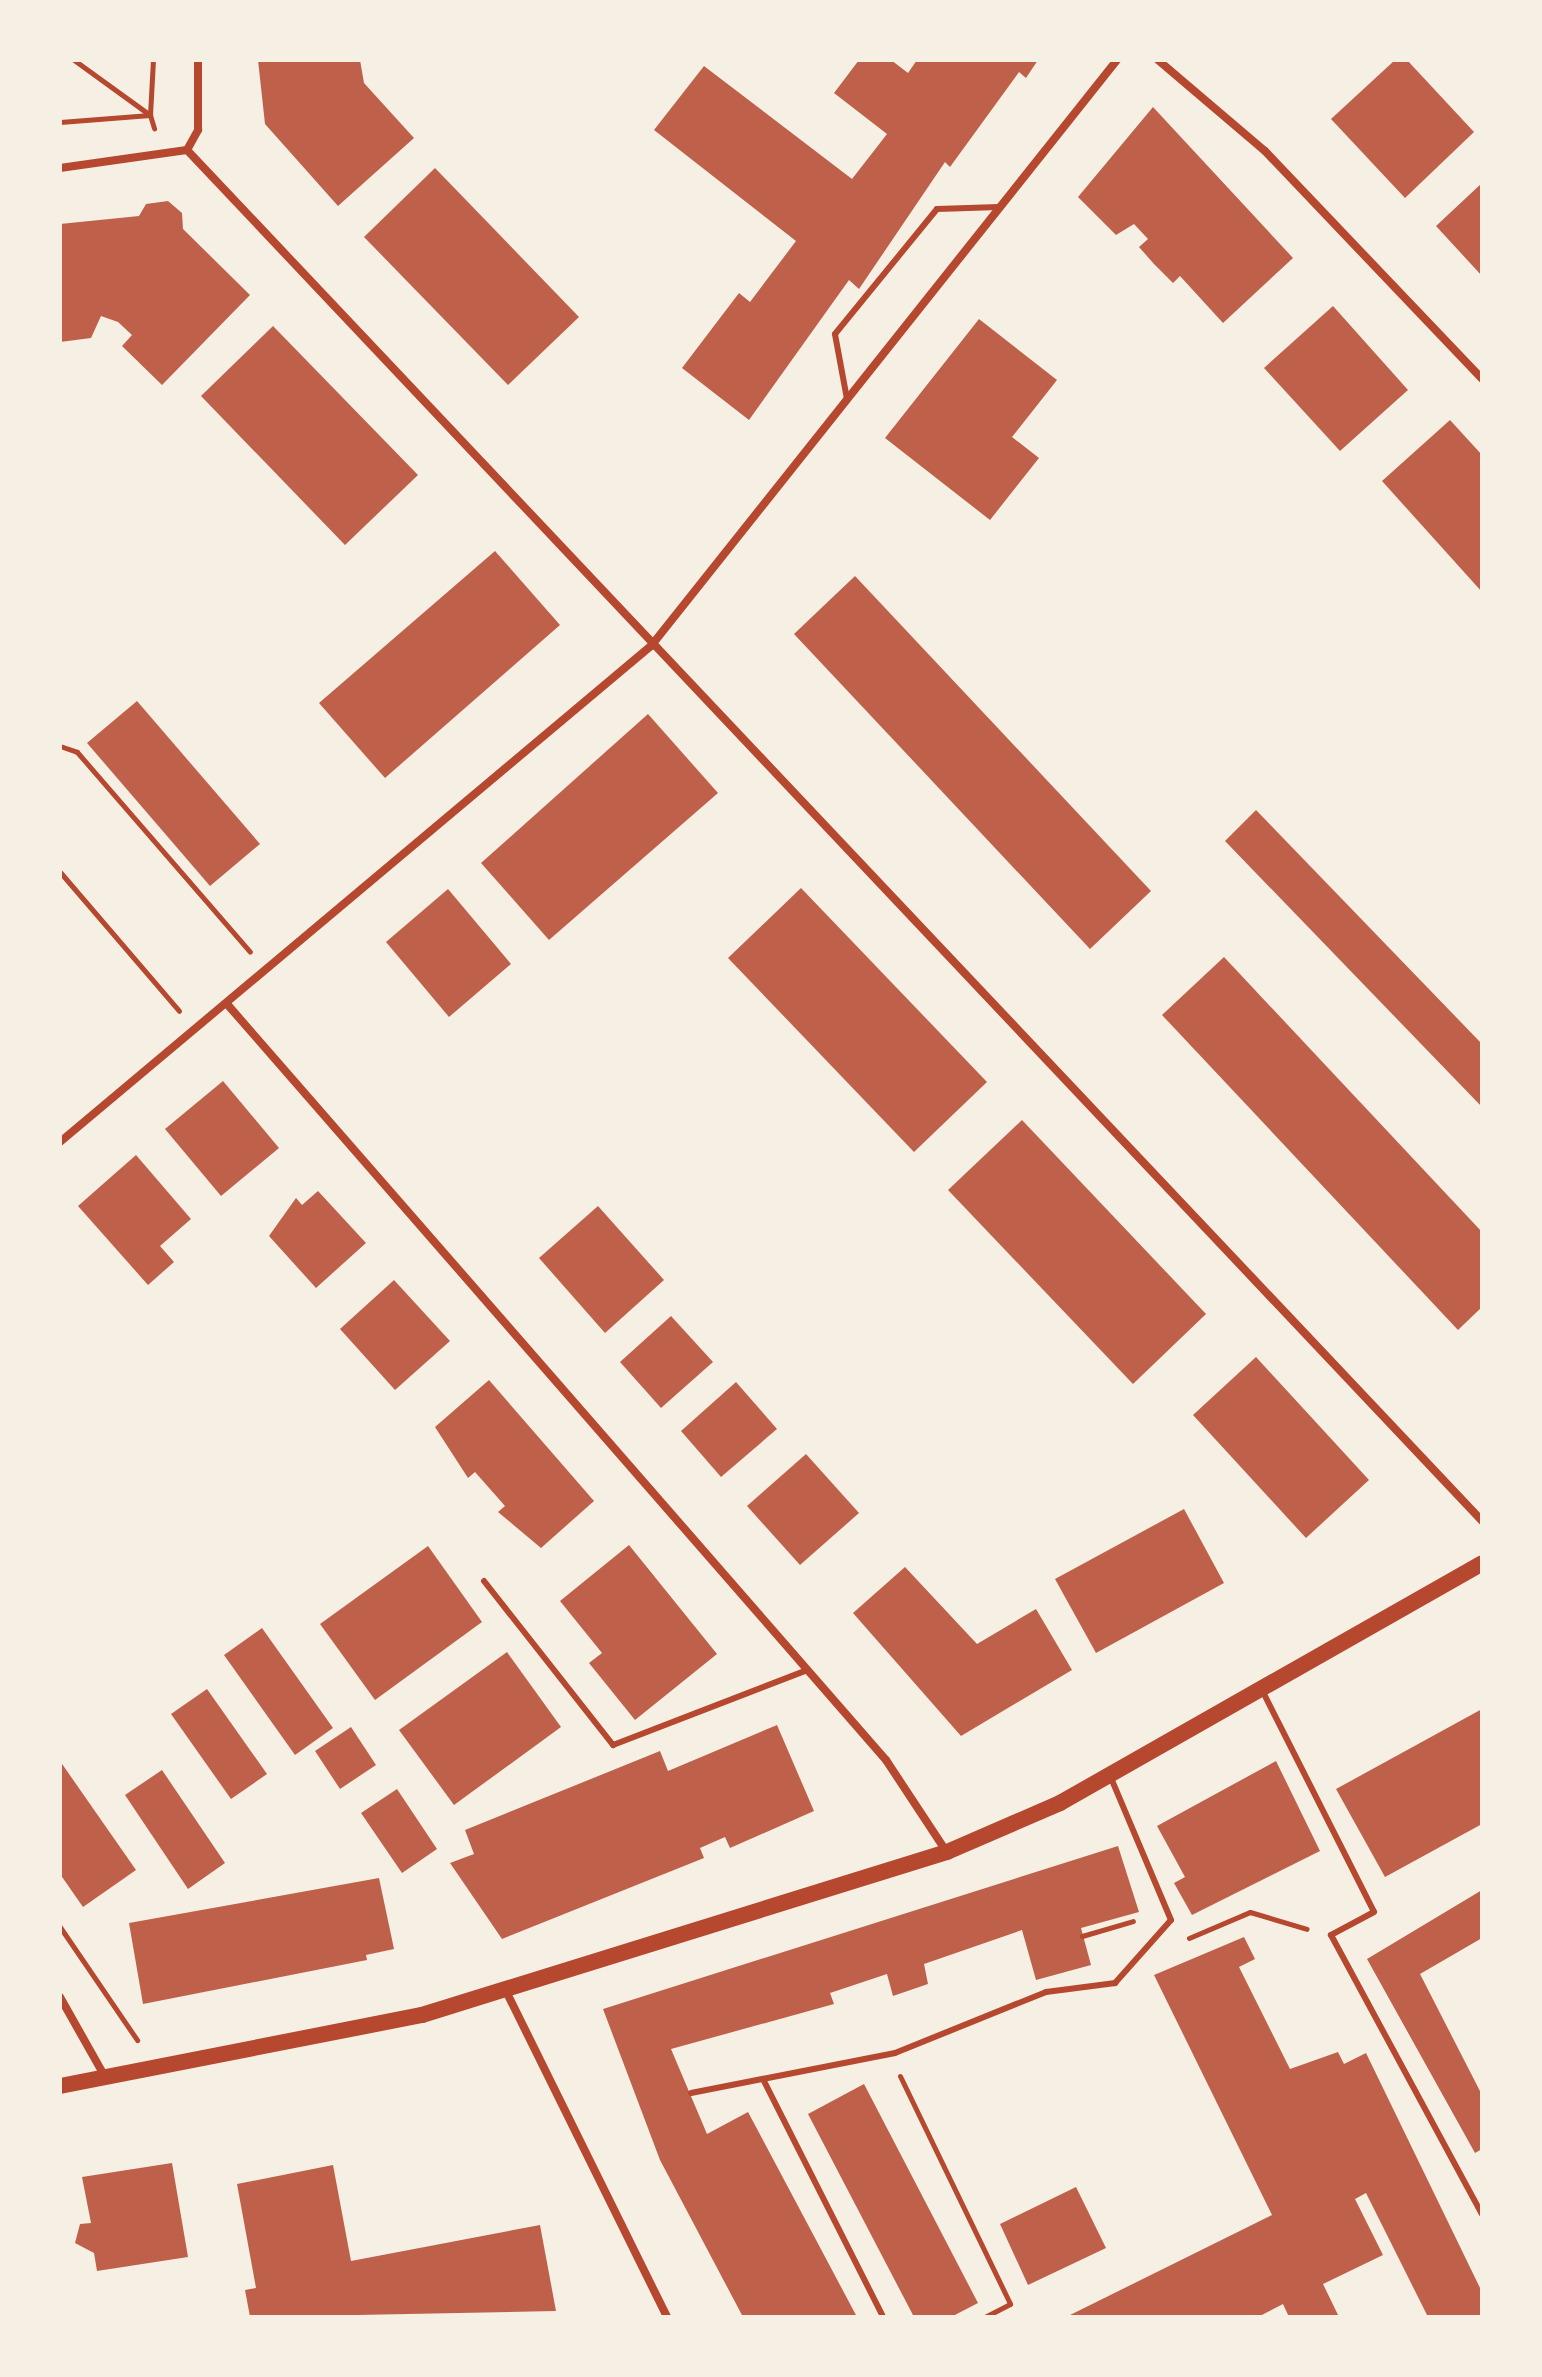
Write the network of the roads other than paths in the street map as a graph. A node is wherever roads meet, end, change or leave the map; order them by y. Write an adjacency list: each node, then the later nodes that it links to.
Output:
1 (198, 60): 4 (street)
2 (1117, 60): 6 (street)
3 (1158, 60): 7 (street)
4 (187, 150): 5 (street); 9 (street)
5 (60, 168)
6 (999, 207): 8 (street); 8 (lane)
7 (1482, 379)
8 (847, 399): 9 (street)
9 (651, 646): 10 (street); 12 (street)
10 (227, 1004): 11 (street); 15 (street)
11 (60, 1142)
12 (1482, 1521)
13 (1482, 1563): 16 (main road)
14 (484, 1581): 15 (lane)
15 (807, 1670): 18 (street)
16 (1261, 1688): 17 (main road); 25 (lane)
17 (1109, 1775): 18 (main road); 22 (lane)
18 (947, 1852): 19 (main road)
19 (504, 1989): 21 (main road); 26 (street)
20 (60, 1997): 21 (street)
21 (107, 2079): 23 (main road)
22 (763, 2079): 24 (lane); 27 (lane)
23 (60, 2086)
24 (691, 2093)
25 (1482, 2214)
26 (667, 2317)
27 (883, 2317)

